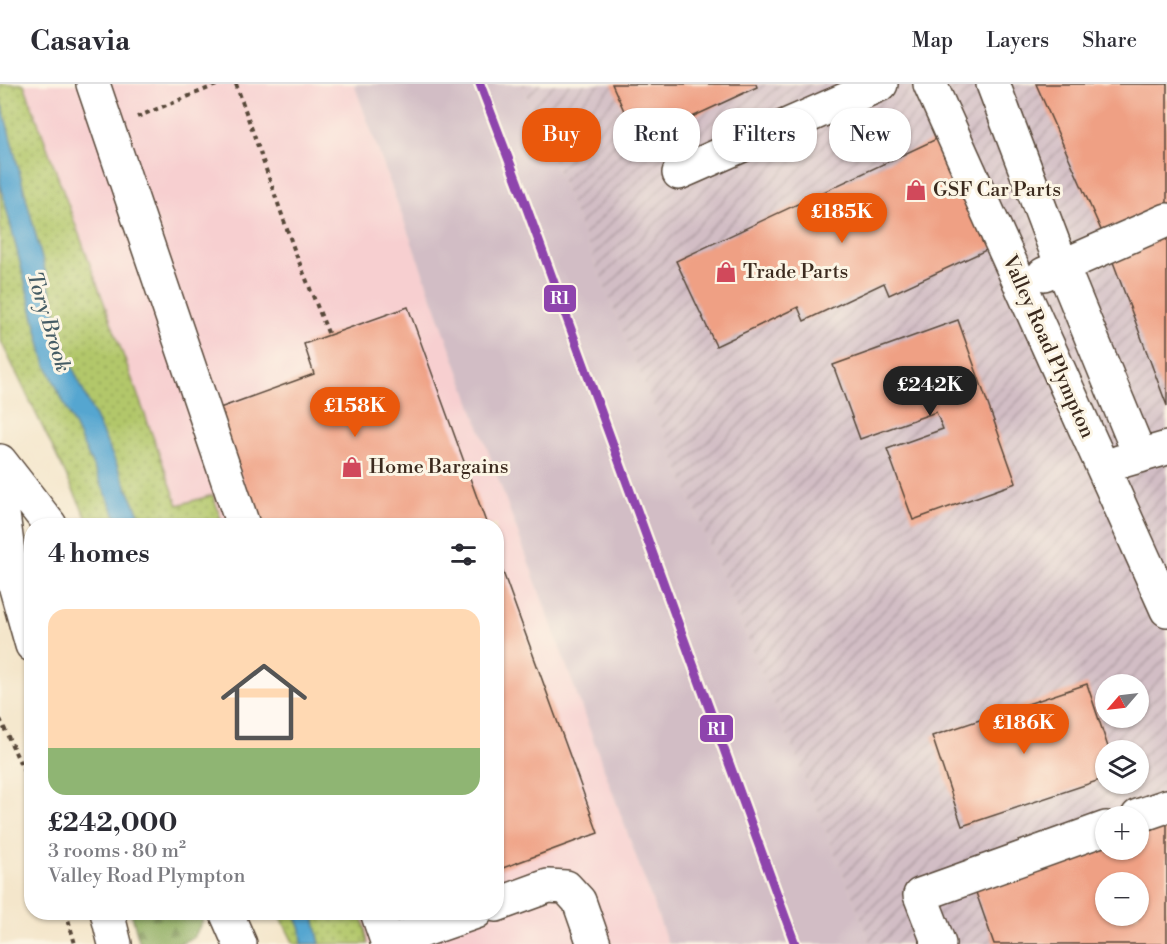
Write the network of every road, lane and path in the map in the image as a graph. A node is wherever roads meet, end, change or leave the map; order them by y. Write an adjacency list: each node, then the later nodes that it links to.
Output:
1 (93, 84): 7 (street)
2 (219, 84): 7 (path)
3 (236, 84): 12 (path)
4 (881, 84): 8 (street)
5 (930, 84): 11 (street, Valley Road Plympton)
6 (993, 84): 10 (street)
7 (109, 129): 18 (street)
8 (679, 173)
9 (1167, 220): 10 (street)
10 (1062, 266): 11 (street); 13 (street)
11 (1020, 285): 15 (street, Valley Road Plympton)
12 (329, 335)
13 (1154, 452): 15 (street)
14 (0, 461): 17 (street)
15 (1102, 467): 19 (street, Valley Road Plympton)
16 (0, 491): 20 (street)
17 (45, 518)
18 (241, 518)
19 (1167, 610)
20 (24, 617)
21 (0, 719): 22 (path)
22 (24, 772)
23 (1167, 806): 24 (street)
24 (1149, 812)
25 (1095, 832): 37 (street)
26 (504, 902): 36 (street)
27 (68, 920): 32 (path)
28 (108, 920): 33 (street)
29 (230, 920): 34 (street)
30 (380, 920): 35 (street)
31 (454, 920): 35 (street)
32 (75, 944)
33 (116, 944)
34 (240, 944)
35 (388, 944)
36 (594, 944)
37 (939, 944)

